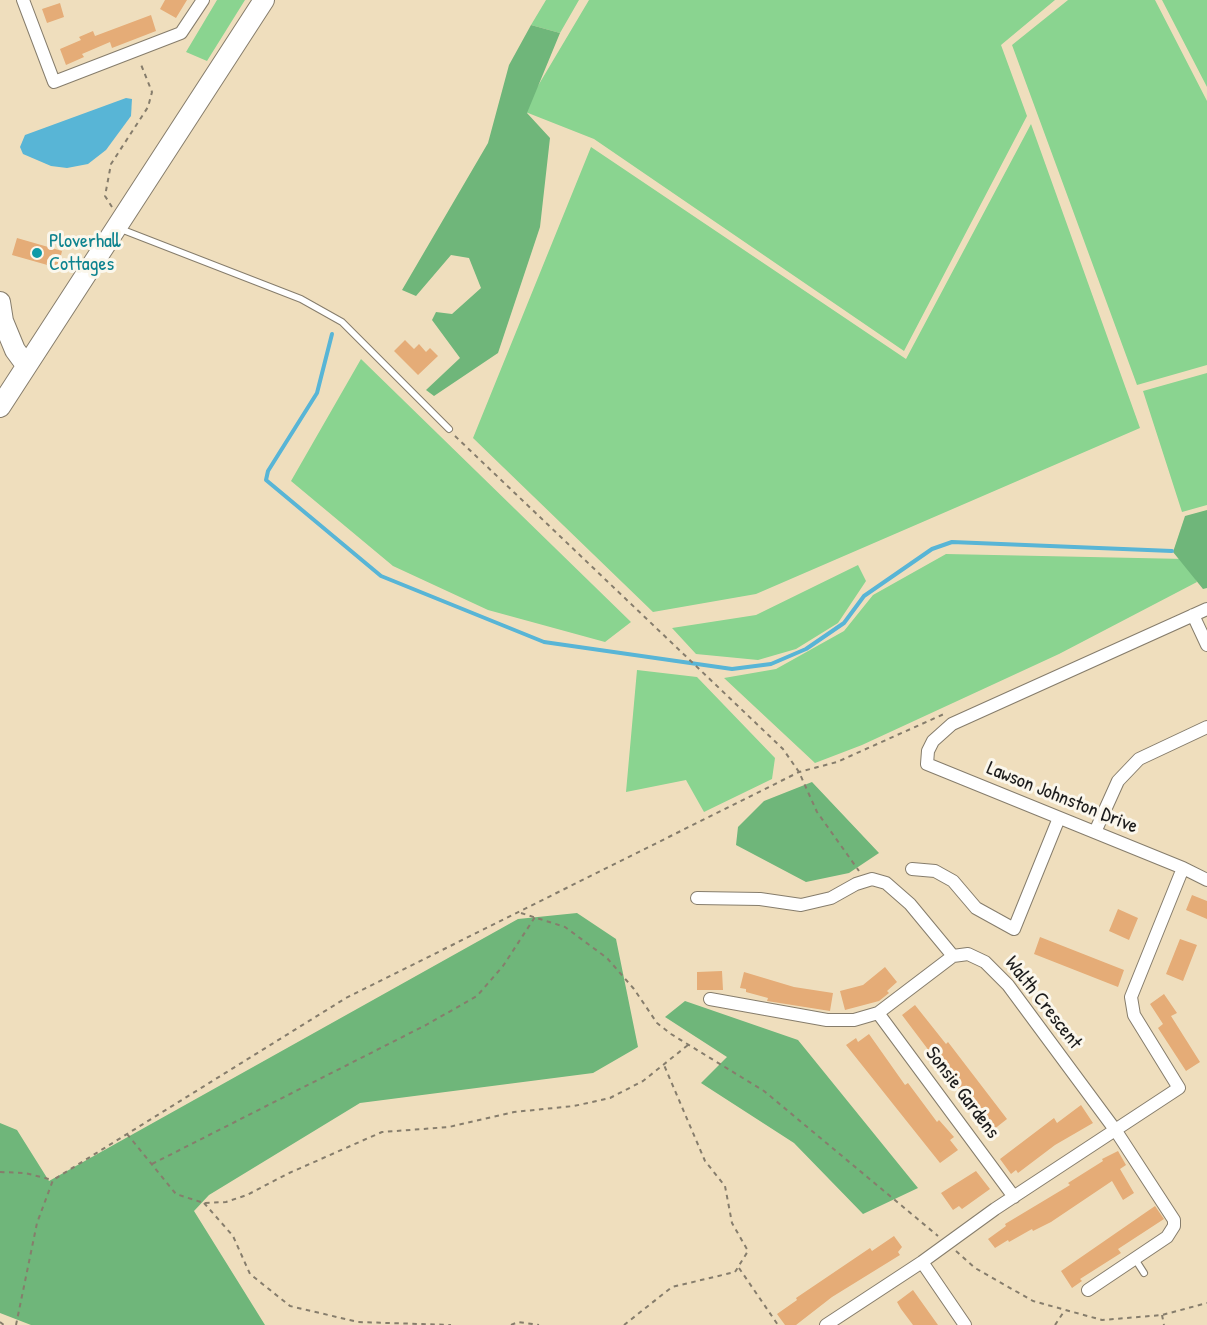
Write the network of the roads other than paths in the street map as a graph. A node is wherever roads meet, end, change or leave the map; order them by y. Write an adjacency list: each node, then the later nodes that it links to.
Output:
1 (23, 0): 2 (street)
2 (203, 0)
3 (264, 0): 4 (main road)
4 (120, 225): 6 (main road); 8 (lane)
5 (0, 302): 6 (main road)
6 (26, 366): 7 (main road)
7 (0, 407)
8 (449, 429)
9 (1207, 609): 10 (street)
10 (1193, 615): 11 (street); 13 (street, Lawson Johnston Drive)
11 (1207, 645)
12 (1207, 727): 14 (street)
13 (1059, 818): 14 (street, Lawson Johnston Drive); 16 (street)
14 (1095, 832): 15 (street, Lawson Johnston Drive)
15 (1183, 868): 17 (street, Lawson Johnston Drive); 22 (street)
16 (912, 869)
17 (1207, 880)
18 (697, 898): 19 (street)
19 (953, 956): 21 (street); 22 (street, Walth Crescent)
20 (710, 999): 21 (street)
21 (878, 1013): 23 (street, Sonsie Gardens)
22 (1116, 1131): 23 (street); 24 (street, Walth Crescent)
23 (1014, 1197): 25 (street)
24 (1135, 1259): 26 (lane); 27 (street)
25 (922, 1262): 28 (street); 29 (street)
26 (1144, 1273)
27 (1088, 1290)
28 (826, 1325)
29 (965, 1325)

